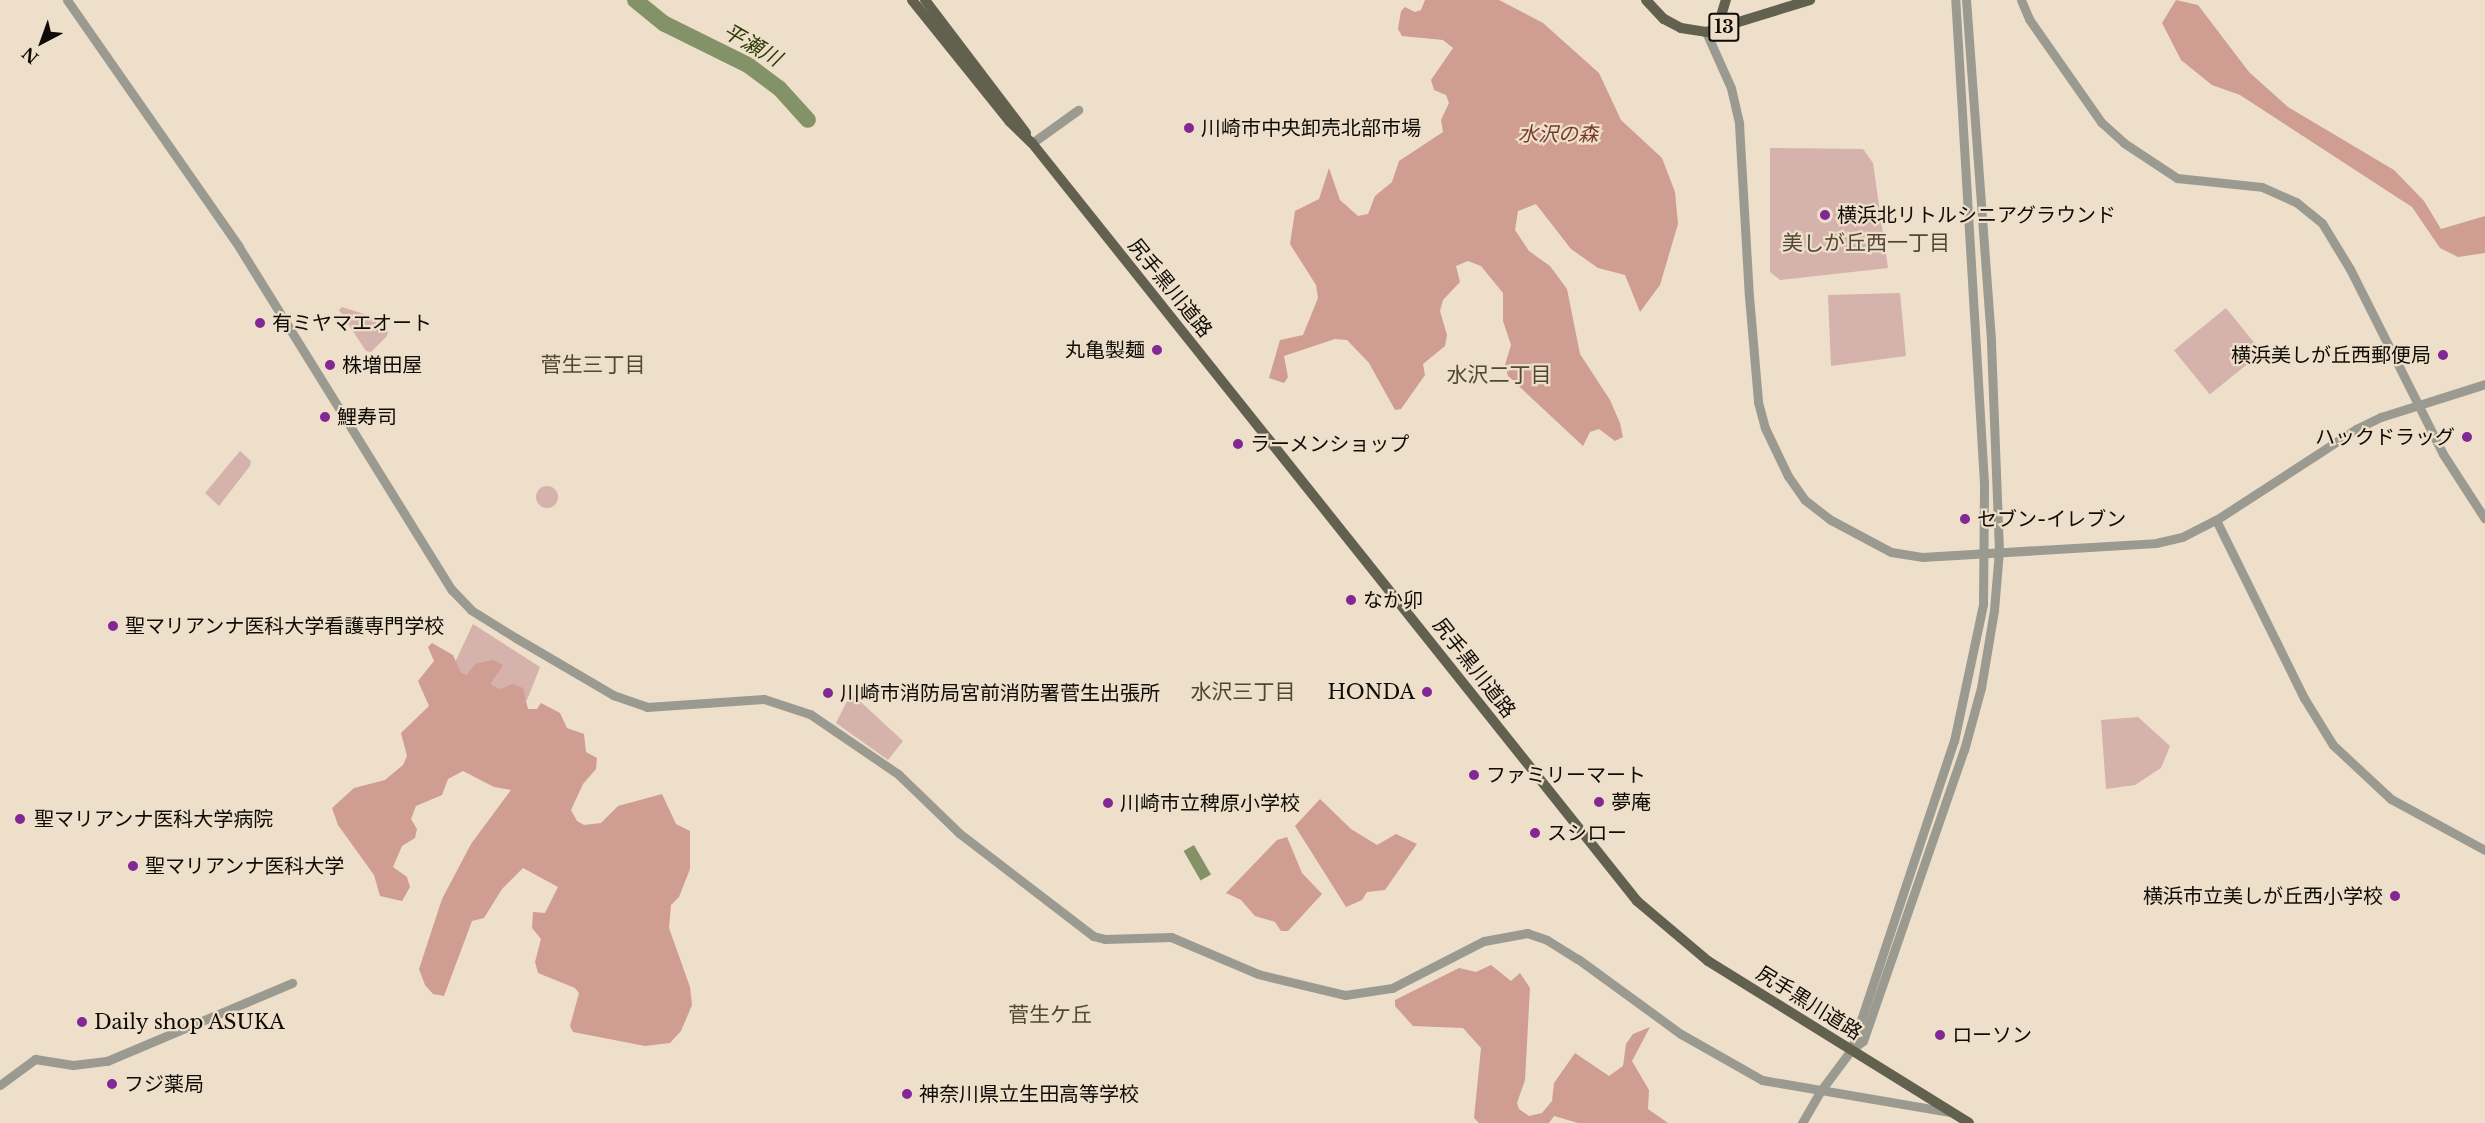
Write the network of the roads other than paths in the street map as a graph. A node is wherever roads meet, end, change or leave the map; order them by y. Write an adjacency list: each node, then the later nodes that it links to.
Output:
1 (67, 0): 23 (street)
2 (912, 0): 12 (main road, 尻手黒川道路)
3 (925, 0): 12 (main road, 尻手黒川道路)
4 (1646, 0): 10 (main road, 13)
5 (1726, 0): 10 (main road, 13)
6 (1810, 0): 10 (main road, 13)
7 (1955, 0): 18 (street)
8 (1966, 0): 17 (street)
9 (2021, 0): 14 (street)
10 (1712, 30): 18 (street)
11 (1077, 110): 12 (street)
12 (1032, 144): 21 (main road, 尻手黒川道路)
13 (2485, 384): 14 (street)
14 (2417, 407): 15 (street); 16 (street)
15 (2485, 519)
16 (2216, 520): 17 (street); 19 (street)
17 (1999, 551): 18 (street); 21 (street)
18 (1986, 552): 21 (street)
19 (2485, 850)
20 (292, 983): 22 (street)
21 (1851, 1050): 23 (street); 24 (main road, 尻手黒川道路)
22 (0, 1085)
23 (1819, 1093): 24 (street); 25 (street)
24 (1952, 1113): 26 (main road, 尻手黒川道路)
25 (1802, 1123)
26 (1969, 1123)

